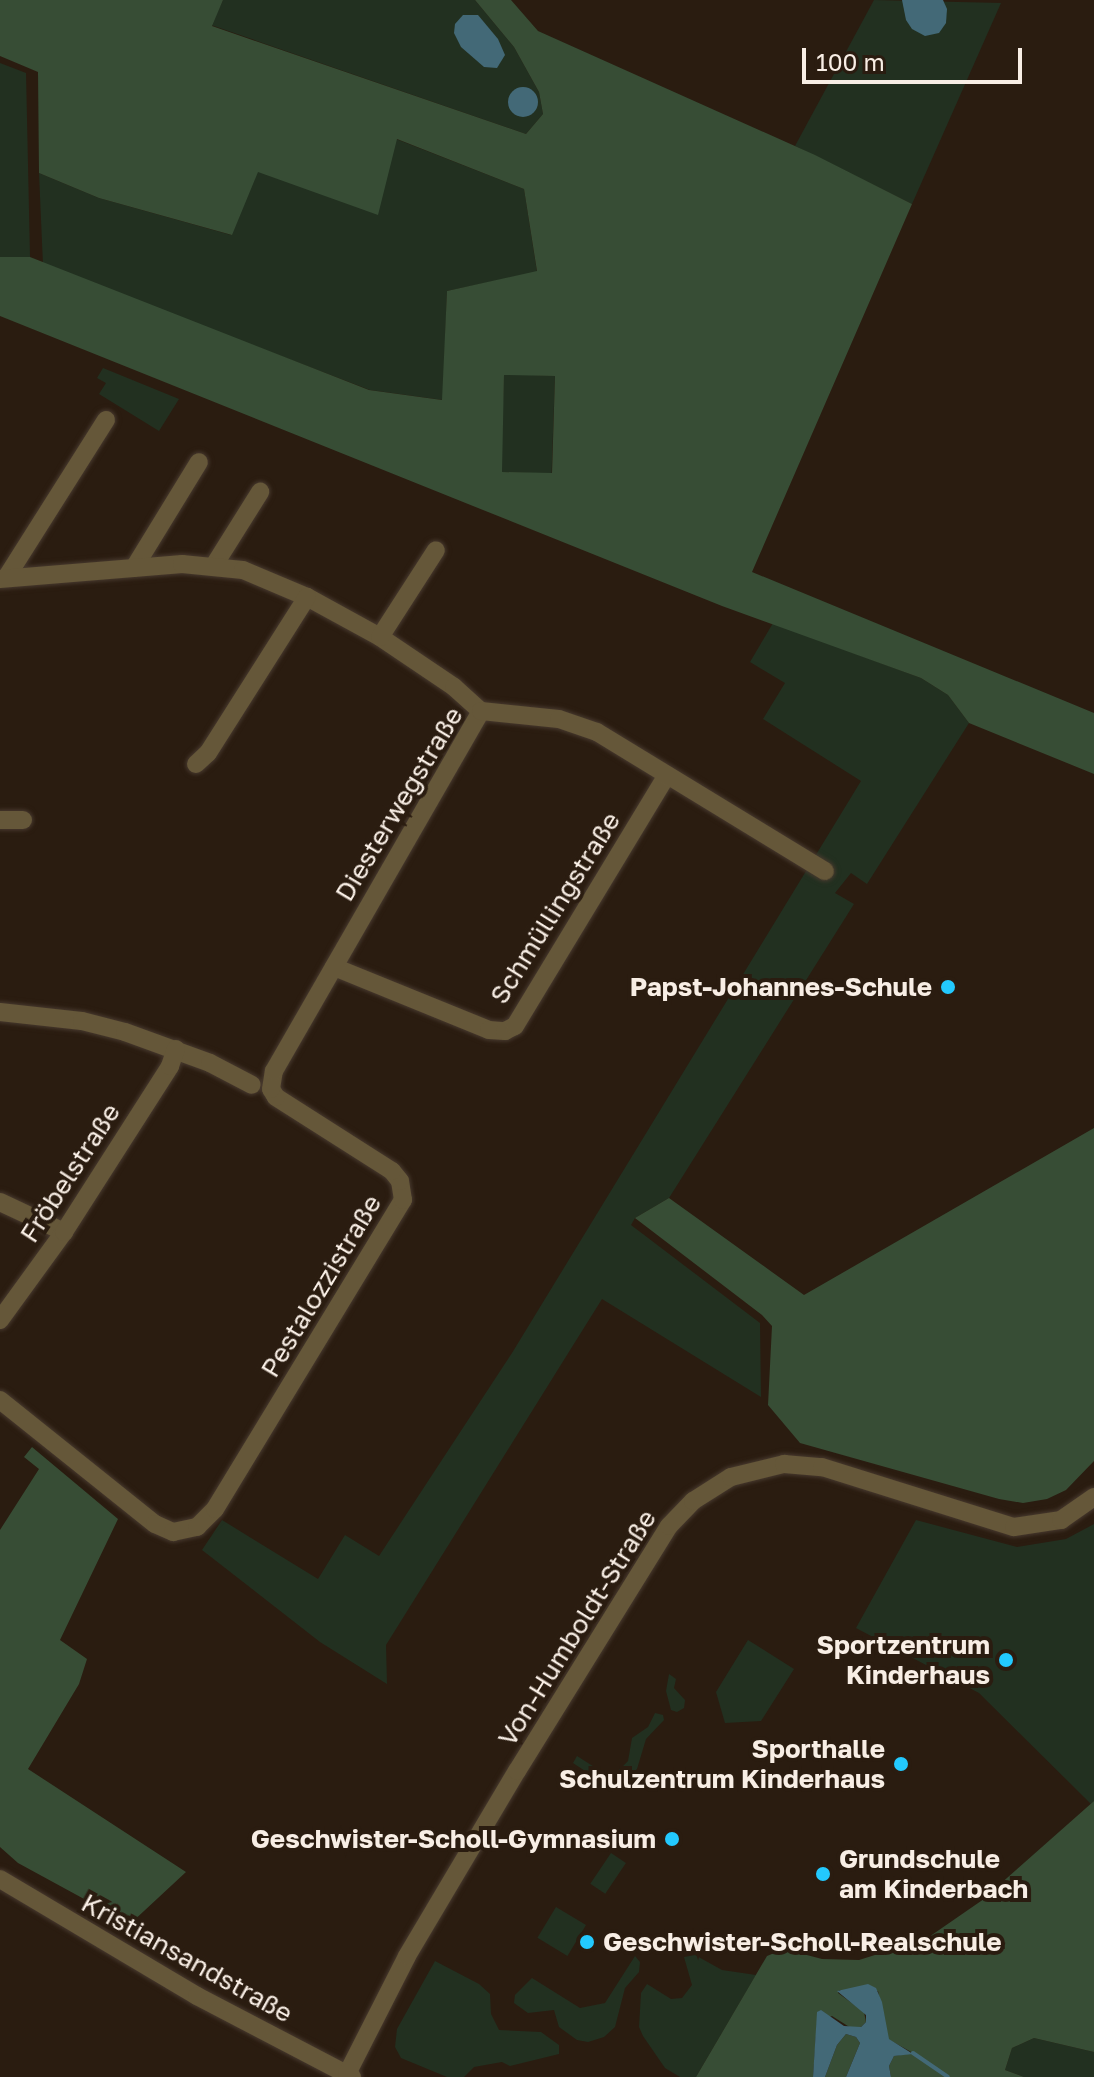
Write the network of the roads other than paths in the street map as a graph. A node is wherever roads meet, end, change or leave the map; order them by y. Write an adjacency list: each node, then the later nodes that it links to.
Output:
1 (106, 420): 7 (street)
2 (199, 462): 6 (street)
3 (260, 492): 5 (street)
4 (436, 550): 9 (street)
5 (213, 567): 6 (street); 8 (street)
6 (134, 568): 7 (street)
7 (3, 578)
8 (307, 597): 9 (street); 11 (street)
9 (380, 637): 10 (street)
10 (481, 711): 12 (street, Diesterwegstraße); 16 (street, Diesterwegstraße)
11 (196, 764)
12 (667, 775): 15 (street, Diesterwegstraße); 16 (street, Schmüllingstraße)
13 (0, 820): 14 (street)
14 (23, 820)
15 (825, 871)
16 (334, 967): 20 (street, Diesterwegstraße)
17 (0, 1012): 18 (street)
18 (176, 1049): 19 (street); 22 (street, Fröbelstraße)
19 (252, 1085)
20 (271, 1089): 24 (street, Pestalozzistraße)
21 (0, 1202): 22 (street)
22 (64, 1232): 23 (street, Fröbelstraße)
23 (0, 1320)
24 (0, 1400)
25 (1094, 1497): 27 (street, Von-Humboldt-Straße)
26 (0, 1879): 27 (street, Kristiansandstraße)
27 (349, 2075)

